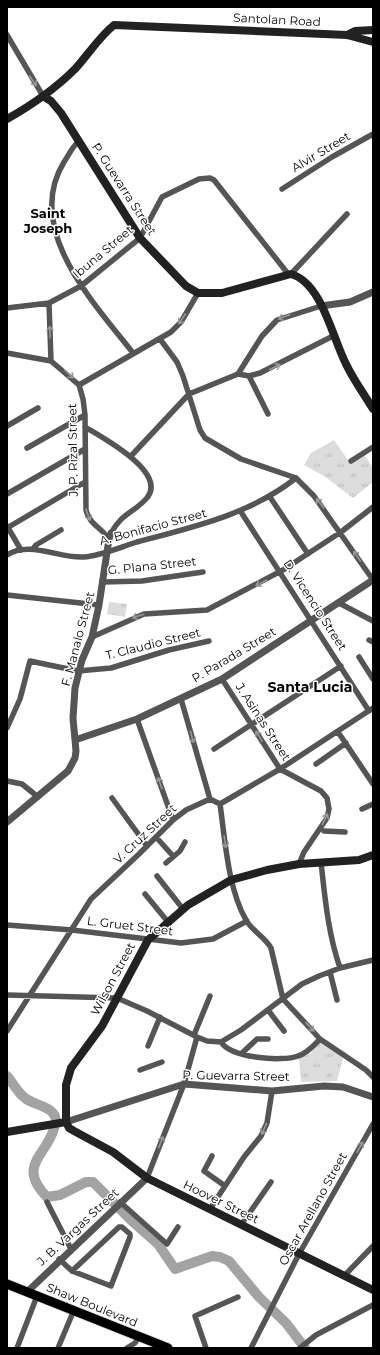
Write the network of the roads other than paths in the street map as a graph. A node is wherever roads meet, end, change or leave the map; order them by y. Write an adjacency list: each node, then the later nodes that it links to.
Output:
1 (373, 30): 3 (main road, Santolan Road)
2 (7, 35): 5 (street, one-way to 5)
3 (347, 35): 4 (main road, Santolan Road); 5 (main road, Santolan Road)
4 (373, 42)
5 (43, 96): 6 (main road); 8 (main road, P. Guevarra Street)
6 (7, 119)
7 (373, 134): 9 (street, Alvir Street)
8 (78, 142): 11 (main road, P. Guevarra Street); 13 (street)
9 (282, 189)
10 (347, 214): 12 (street)
11 (140, 238): 12 (street, Ibuna Street); 13 (street, Ibuna Street); 14 (main road, P. Guevarra Street)
12 (290, 274): 14 (main road); 17 (main road)
13 (81, 286): 16 (street, Ibuna Street); 21 (street)
14 (198, 292): 20 (street, one-way to 20)
15 (373, 292): 17 (street)
16 (49, 303): 18 (street, Ibuna Street); 23 (street, one-way to 16)
17 (321, 306): 19 (main road); 24 (street, one-way to 24)
18 (7, 308)
19 (333, 336): 25 (street, one-way to 19); 28 (main road)
20 (160, 339): 21 (street); 27 (street)
21 (133, 353): 26 (street)
22 (7, 354): 23 (street)
23 (52, 361): 26 (street, J. P. Rizal Street, one-way to 26)
24 (238, 374): 25 (street); 27 (street)
25 (249, 376): 31 (street)
26 (80, 385): 32 (street, J. P. Rizal Street)
27 (189, 394): 38 (street); 40 (street)
28 (370, 399): 30 (main road)
29 (38, 408): 33 (street)
30 (373, 409)
31 (268, 414)
32 (85, 415): 34 (street, J. P. Rizal Street); 36 (street)
33 (8, 424)
34 (85, 427): 37 (street, J. P. Rizal Street); 38 (street)
35 (373, 447): 39 (street)
36 (27, 448)
37 (85, 449): 41 (street, J. P. Rizal Street); 42 (street)
38 (131, 456): 49 (street)
39 (351, 461)
40 (296, 478): 43 (street, A. Bonifacio Street); 48 (street, one-way to 40)
41 (85, 482): 46 (street); 49 (street, J. P. Rizal Street, one-way to 49)
42 (7, 494)
43 (270, 497): 45 (street, A. Bonifacio Street); 53 (street)
44 (373, 507): 48 (street)
45 (241, 512): 52 (street, A. Bonifacio Street); 56 (street, D. Vicencio Street)
46 (7, 527): 51 (street)
47 (61, 530): 50 (street)
48 (341, 532): 53 (street); 57 (street, one-way to 48)
49 (110, 536): 52 (street, F. Manalo Street)
50 (33, 549): 51 (street, A. Bonifacio Street); 52 (street, A. Bonifacio Street)
51 (21, 550): 54 (street, A. Bonifacio Street)
52 (108, 550): 58 (street, F. Manalo Street)
53 (308, 554): 56 (street)
54 (7, 555)
55 (203, 572): 58 (street, G. Plana Street)
56 (281, 572): 62 (street, D. Vicencio Street); 64 (street, one-way to 64)
57 (373, 580): 60 (street, P. Parada Street)
58 (103, 582): 61 (street, F. Manalo Street)
59 (7, 595): 61 (street)
60 (338, 603): 62 (street, P. Parada Street); 63 (street)
61 (99, 605): 64 (street, F. Manalo Street)
62 (312, 620): 67 (street, D. Vicencio Street); 70 (street, P. Parada Street)
63 (373, 621)
64 (92, 637): 68 (street, F. Manalo Street)
65 (210, 641): 68 (street, T. Claudio Street)
66 (359, 657): 69 (street)
67 (341, 666): 72 (street, D. Vicencio Street); 74 (street)
68 (78, 671): 75 (street, T. Claudio Street); 77 (street, F. Manalo Street)
69 (373, 678)
70 (222, 679): 71 (street, P. Parada Street); 74 (street, J. Asinas Street)
71 (181, 699): 73 (street, P. Parada Street); 86 (street, one-way to 86)
72 (372, 710): 76 (street)
73 (137, 719): 77 (street, P. Parada Street); 90 (street, one-way to 73)
74 (251, 724): 79 (street); 81 (street, J. Asinas Street, one-way to 74)
75 (7, 728)
76 (338, 732): 78 (street); 81 (street)
77 (75, 740): 84 (street, F. Manalo Street)
78 (346, 743): 80 (street); 83 (street)
79 (214, 749)
80 (316, 764)
81 (280, 769): 87 (street); 101 (street, J. Asinas Street, one-way to 81)
82 (7, 781): 84 (street)
83 (373, 784)
84 (38, 797): 91 (street, F. Manalo Street)
85 (112, 798): 96 (street)
86 (210, 800): 87 (street); 90 (street, V. Cruz Street)
87 (220, 804): 103 (street, one-way to 103)
88 (373, 804): 89 (street)
89 (362, 809)
90 (172, 820): 94 (street, V. Cruz Street)
91 (7, 822)
92 (324, 831): 93 (street)
93 (345, 832)
94 (156, 837): 96 (street, V. Cruz Street); 98 (street)
95 (185, 842): 98 (street)
96 (148, 846): 109 (street, V. Cruz Street)
97 (373, 855): 99 (main road, Wilson Street)
98 (173, 856): 100 (street)
99 (321, 862): 101 (main road, Wilson Street); 112 (street)
100 (166, 863)
101 (299, 864): 103 (main road, Wilson Street)
102 (157, 876): 105 (street)
103 (231, 880): 105 (main road, Wilson Street); 106 (street)
104 (146, 894): 107 (street)
105 (184, 909): 107 (main road, Wilson Street)
106 (246, 921): 110 (street, L. Gruet Street); 118 (street)
107 (168, 922): 110 (main road, Wilson Street)
108 (7, 927): 109 (street, L. Gruet Street)
109 (72, 930): 110 (street, L. Gruet Street); 115 (street, V. Cruz Street)
110 (148, 940): 117 (main road, Wilson Street)
111 (373, 960): 112 (street)
112 (340, 968): 113 (street)
113 (330, 972): 118 (street); 119 (street)
114 (7, 995): 115 (street)
115 (28, 995): 117 (street); 122 (street, V. Cruz Street)
116 (210, 996): 124 (street)
117 (117, 998): 121 (street); 136 (main road, Wilson Street)
118 (283, 999): 120 (street); 126 (street, one-way to 126)
119 (337, 1000)
120 (268, 1010): 123 (street); 127 (street)
121 (160, 1017): 124 (street); 128 (street)
122 (7, 1030)
123 (284, 1031)
124 (196, 1036): 127 (street); 133 (street)
125 (268, 1039): 129 (street)
126 (320, 1039): 129 (street); 132 (street)
127 (222, 1042): 129 (street)
128 (148, 1046)
129 (242, 1053)
130 (162, 1062): 131 (street)
131 (140, 1070)
132 (373, 1077)
133 (184, 1084): 134 (street, P. Guevarra Street); 136 (street, P. Guevarra Street); 140 (street, one-way to 133)
134 (272, 1091): 135 (street, P. Guevarra Street); 142 (street, one-way to 142)
135 (373, 1097)
136 (59, 1124): 138 (main road, P. Guevarra Street); 140 (main road, Hoover Street)
137 (373, 1124): 150 (street, Oscar Arellano Street, one-way to 137)
138 (7, 1132)
139 (212, 1156): 142 (street)
140 (147, 1178): 144 (street, J. B. Vargas Street); 145 (main road, Hoover Street)
141 (271, 1182): 146 (street)
142 (225, 1186): 145 (street)
143 (48, 1202): 149 (street)
144 (118, 1204): 147 (street); 149 (street, J. B. Vargas Street)
145 (210, 1209): 146 (main road, Hoover Street)
146 (241, 1225): 150 (main road, Hoover Street)
147 (178, 1227)
148 (373, 1246): 153 (street)
149 (71, 1248): 151 (street, J. B. Vargas Street)
150 (299, 1254): 153 (main road, Hoover Street); 168 (street, Oscar Arellano Street)
151 (59, 1259): 152 (street); 156 (street, J. B. Vargas Street)
152 (72, 1271): 152 (street)
153 (344, 1276): 155 (main road, Hoover Street)
154 (7, 1284): 156 (main road, Shaw Boulevard)
155 (373, 1290)
156 (27, 1292): 157 (main road, Shaw Boulevard)
157 (37, 1296): 160 (main road, Shaw Boulevard); 163 (street)
158 (238, 1297): 167 (street)
159 (373, 1305): 162 (street)
160 (74, 1310): 161 (main road, Shaw Boulevard); 164 (street)
161 (139, 1336): 165 (street); 166 (main road, Shaw Boulevard)
162 (301, 1346)
163 (17, 1348)
164 (58, 1348)
165 (127, 1348)
166 (168, 1348)
167 (206, 1348)
168 (251, 1348)

